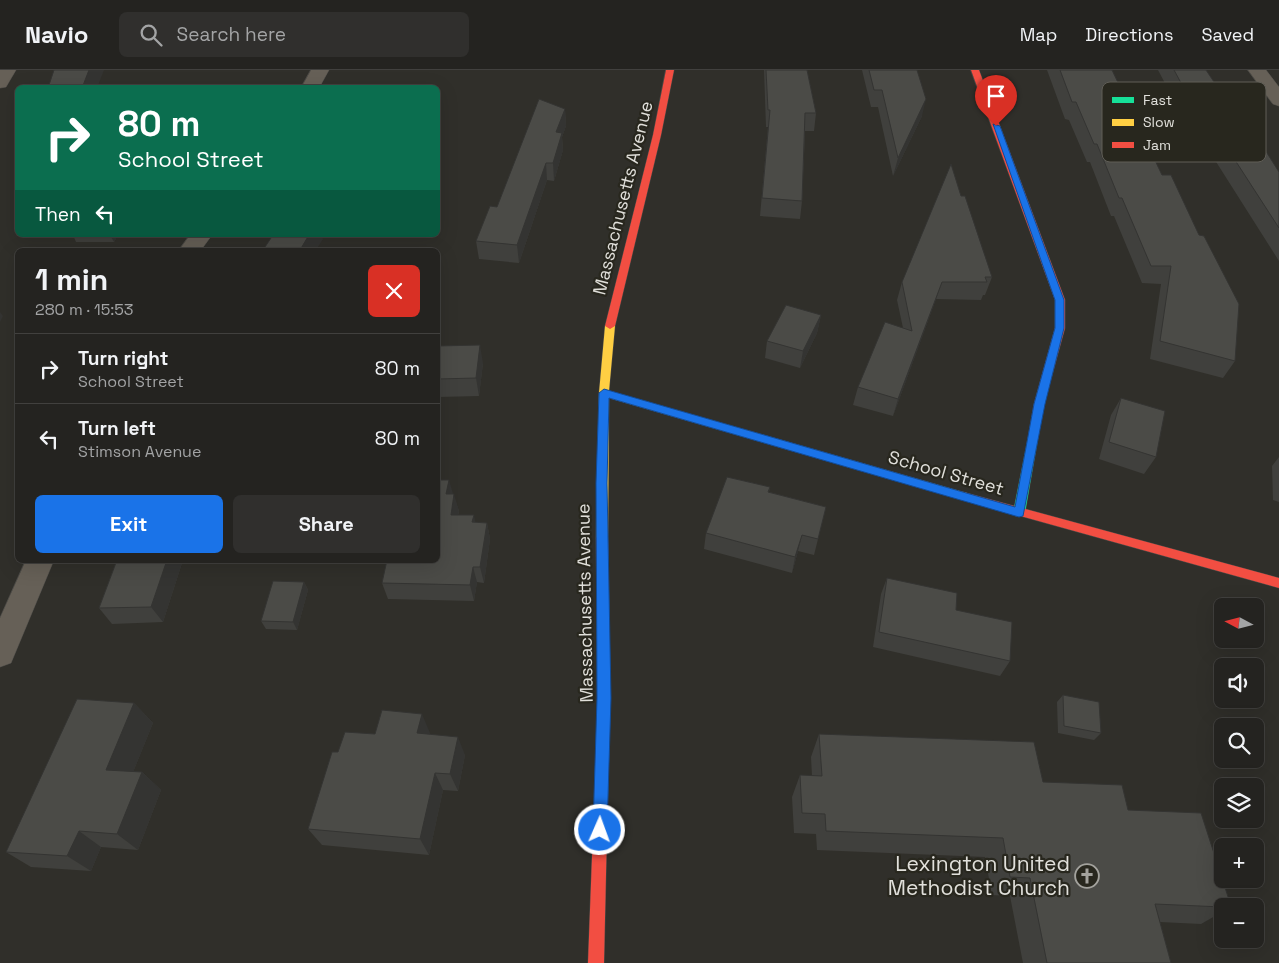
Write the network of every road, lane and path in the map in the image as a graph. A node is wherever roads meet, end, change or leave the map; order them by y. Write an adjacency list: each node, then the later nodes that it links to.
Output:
1 (7, 70): 8 (street)
2 (320, 70): 9 (street)
3 (670, 70): 13 (street, Massachusetts Avenue)
4 (975, 70): 14 (street)
5 (1257, 70): 7 (street)
6 (1266, 82): 10 (street)
7 (1266, 82)
8 (0, 83)
9 (312, 85)
10 (1279, 100)
11 (200, 237): 12 (street)
12 (191, 248)
13 (604, 393): 14 (street, School Street); 18 (street, Massachusetts Avenue)
14 (1019, 513): 16 (street, School Street)
15 (39, 563): 17 (street)
16 (1279, 583)
17 (0, 653)
18 (596, 963)

